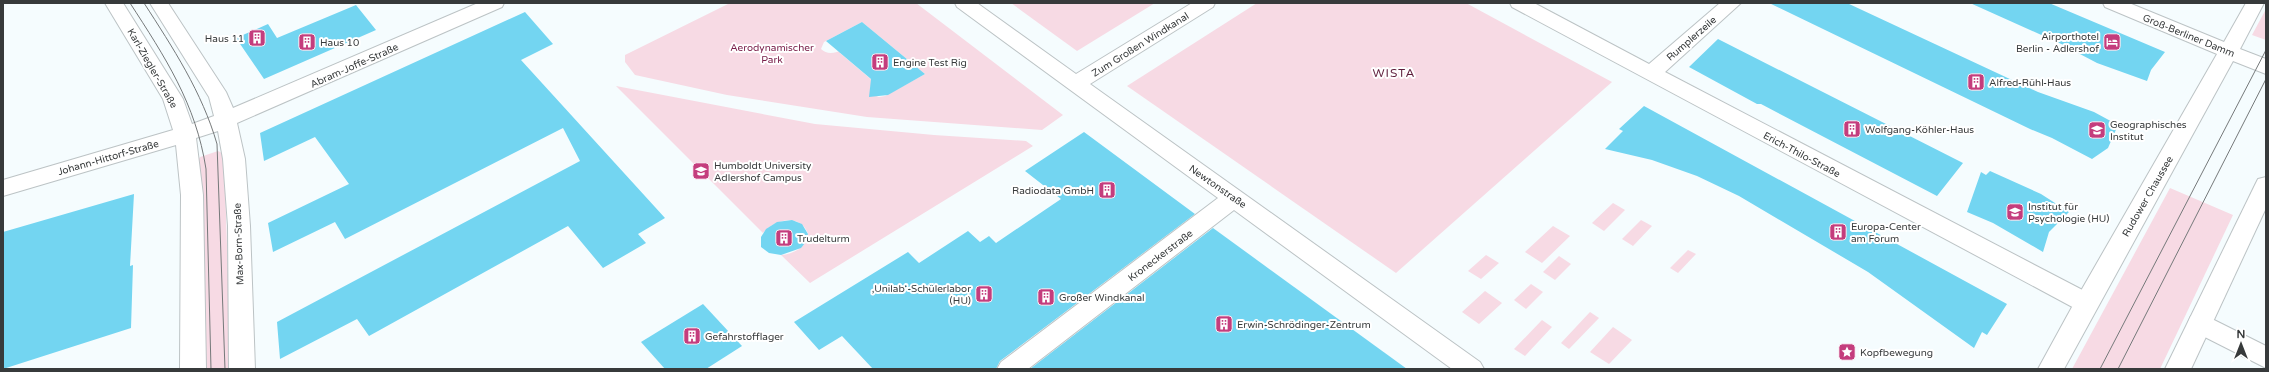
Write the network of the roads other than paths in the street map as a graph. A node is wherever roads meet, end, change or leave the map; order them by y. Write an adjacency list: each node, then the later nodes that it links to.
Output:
1 (114, 3): 15 (street, Karl-Ziegler-Straße)
2 (159, 3): 14 (street)
3 (495, 3): 14 (street, Abram-Joffe-Straße)
4 (964, 3): 13 (street, Newtonstraße)
5 (1206, 3): 13 (street, Zum Großen Windkanal)
6 (1519, 3): 12 (street, Erich-Thilo-Straße)
7 (1732, 3): 12 (street, Rumplerzeile)
8 (2112, 3): 10 (street, Groß-Berliner Damm)
9 (2254, 3): 10 (street, Rudower Chaussee)
10 (2228, 51): 11 (street, Groß-Berliner Damm); 19 (street, Rudower Chaussee)
11 (2266, 67)
12 (1651, 72): 19 (street, Erich-Thilo-Straße)
13 (1074, 84): 18 (street, Newtonstraße)
14 (219, 123): 15 (street, Johann-Hittorf-Straße); 23 (street, Max-Born-Straße)
15 (183, 135): 17 (street, Johann-Hittorf-Straße); 22 (street)
16 (2266, 185): 20 (street)
17 (3, 188)
18 (1234, 198): 24 (street, Kroneckerstraße); 25 (street, Newtonstraße)
19 (2086, 303): 26 (street, Rudower Chaussee)
20 (2200, 323): 21 (street); 27 (street)
21 (2266, 358)
22 (193, 369)
23 (242, 369)
24 (1010, 369)
25 (1471, 369)
26 (2051, 369)
27 (2178, 369)

